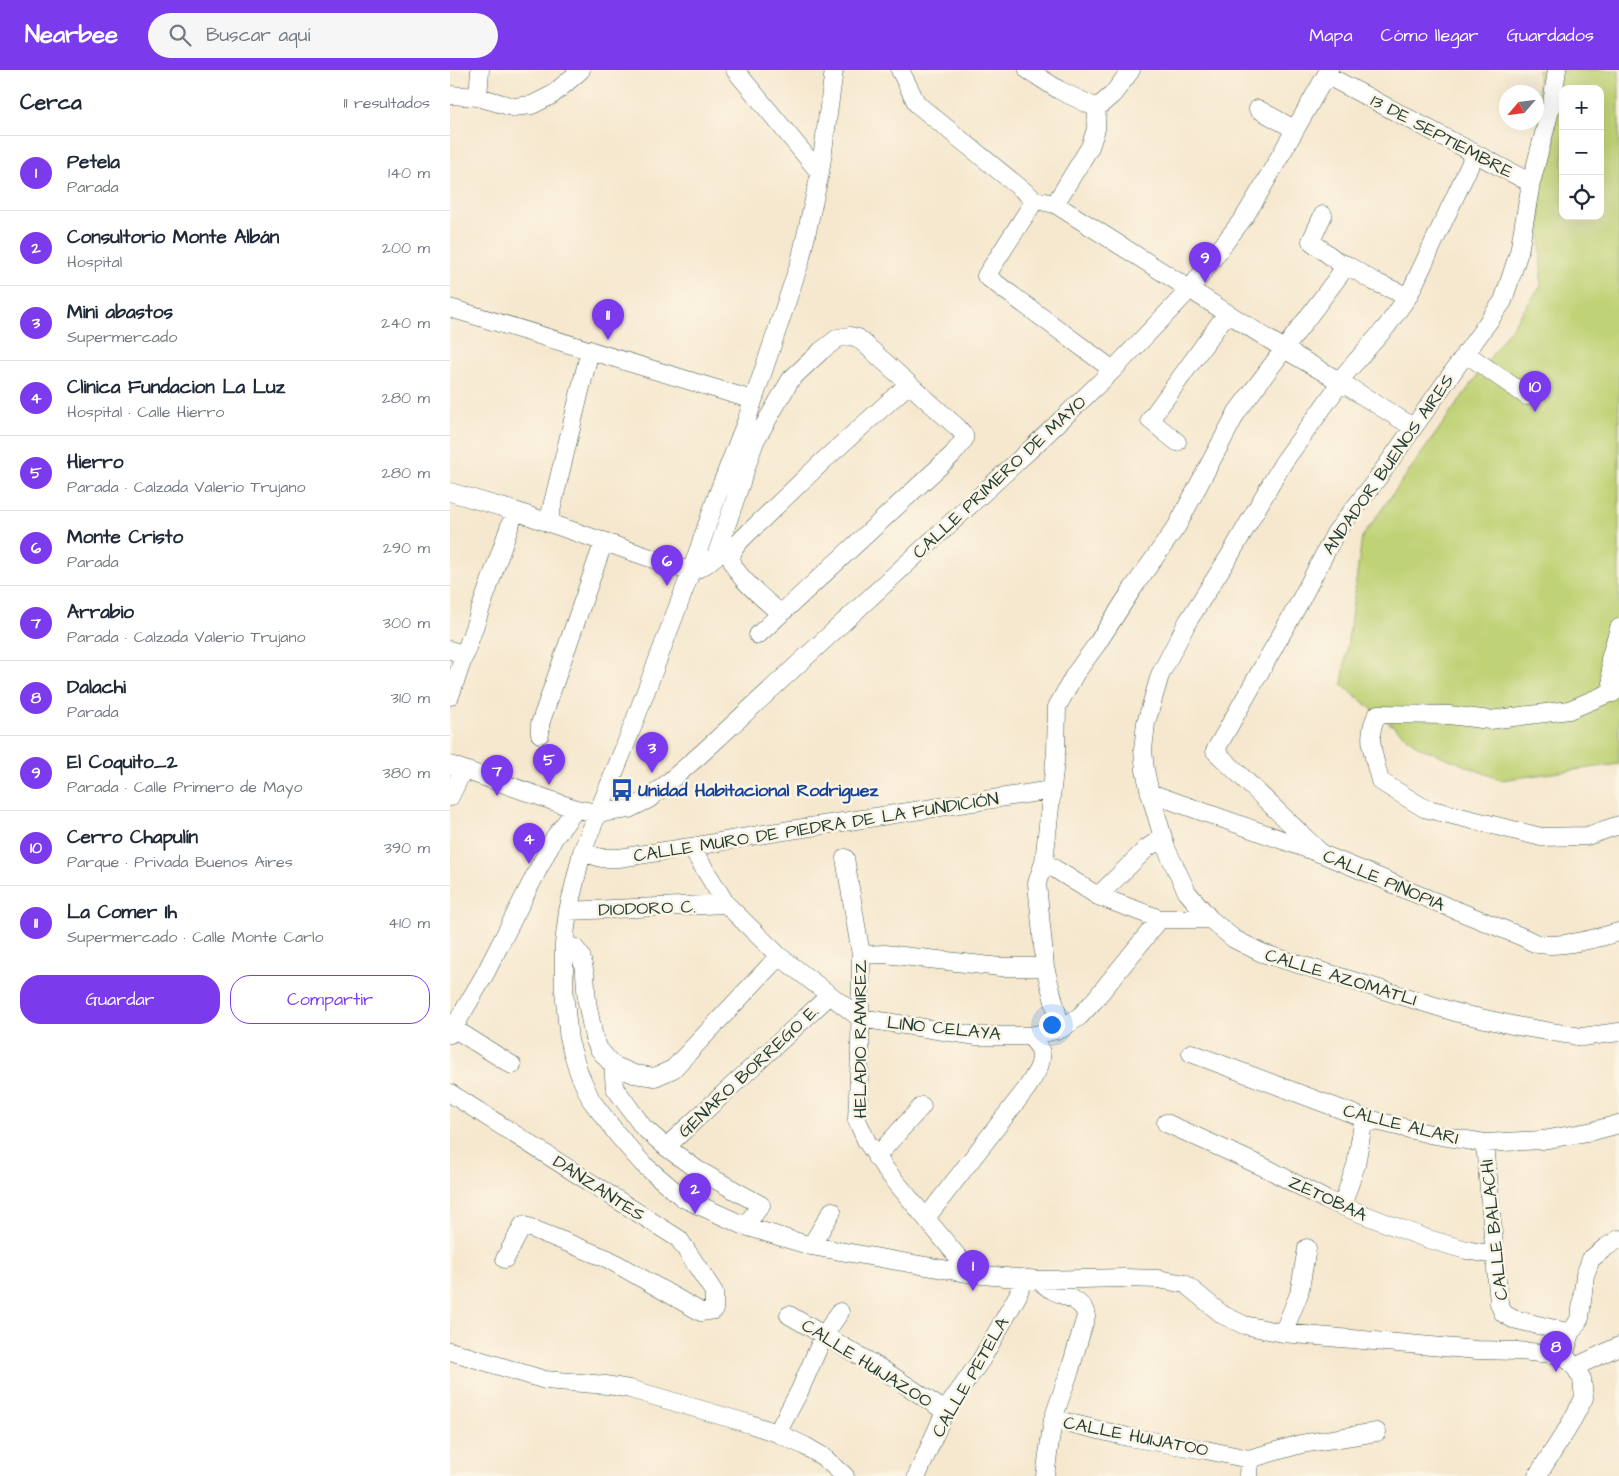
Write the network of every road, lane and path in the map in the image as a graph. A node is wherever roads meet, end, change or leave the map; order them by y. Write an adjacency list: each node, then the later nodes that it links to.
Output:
1 (480, 70): 11 (street)
2 (581, 70): 11 (street)
3 (735, 70): 16 (street)
4 (834, 70): 16 (street)
5 (900, 70): 18 (street)
6 (1028, 70): 12 (street)
7 (1131, 70): 12 (street)
8 (1556, 70): 17 (street, ANDADOR BUENOS AIRES)
9 (1327, 72): 14 (street, CALLE PRIMERO DE MAYO); 15 (street, 13 DE SEPTIEMBRE)
10 (450, 95): 11 (street)
11 (478, 98)
12 (1097, 108): 19 (street)
13 (1258, 109): 14 (street)
14 (1294, 130): 22 (street, CALLE PRIMERO DE MAYO)
15 (1475, 154): 17 (street, 13 DE SEPTIEMBRE); 23 (street, CALLE AZOMATLI)
16 (820, 173): 33 (street)
17 (1531, 183): 28 (street, ANDADOR BUENOS AIRES)
18 (1035, 200): 19 (street); 29 (street)
19 (1055, 204): 22 (street)
20 (1323, 216): 21 (street)
21 (1347, 265): 23 (street); 26 (street)
22 (1190, 289): 25 (street); 29 (street, CALLE PRIMERO DE MAYO)
23 (1409, 296): 30 (street, CALLE AZOMATLI)
24 (450, 308): 27 (street)
25 (1227, 313): 26 (street); 35 (street)
26 (1284, 349): 30 (street); 49 (street)
27 (590, 350): 33 (street); 38 (street)
28 (1465, 353): 32 (street); 34 (street, ANDADOR BUENOS AIRES)
29 (1112, 370): 53 (street, CALLE PRIMERO DE MAYO)
30 (1339, 382): 34 (street); 50 (street, CALLE AZOMATLI)
31 (909, 384): 40 (street); 41 (street); 41 (street)
32 (1527, 396)
33 (753, 400): 40 (street)
34 (1413, 428): 54 (street, ANDADOR BUENOS AIRES)
35 (1177, 442)
36 (450, 492): 37 (street)
37 (515, 511): 38 (street); 44 (street)
38 (548, 523): 39 (street)
39 (604, 541): 40 (street); 47 (street)
40 (691, 572): 53 (street)
41 (781, 614): 43 (street)
42 (1619, 628): 45 (street)
43 (758, 635)
44 (458, 653): 46 (street)
45 (1616, 691): 55 (street)
46 (450, 696)
47 (540, 729)
48 (457, 768): 51 (street); 52 (street, CALLE PRIMERO DE MAYO)
49 (1051, 790): 58 (street, CALLE MURO DE PIEDRA DE LA FUNDICIÓN); 62 (street)
50 (1150, 793): 56 (street, CALLE PINOPIA); 57 (street, CALLE AZOMATLI)
51 (450, 797)
52 (576, 809): 53 (street, CALLE PRIMERO DE MAYO); 76 (street)
53 (599, 812): 59 (street)
54 (1289, 822): 56 (street); 60 (street, ANDADOR BUENOS AIRES)
55 (1619, 825)
56 (1279, 837): 60 (street, CALLE PINOPIA)
57 (1162, 838): 63 (street); 67 (street, CALLE AZOMATLI)
58 (691, 847): 59 (street, CALLE MURO DE PIEDRA DE LA FUNDICIÓN); 64 (street, LINO CELAYA)
59 (582, 852): 65 (street)
60 (1322, 854): 68 (street, CALLE PINOPIA)
61 (845, 858): 70 (street, HELADIO RAMIREZ)
62 (1044, 862): 63 (street); 72 (street)
63 (1098, 896): 66 (street)
64 (726, 904): 65 (street, DIODORO C.); 71 (street, LINO CELAYA)
65 (568, 911): 69 (street)
66 (1160, 919): 67 (street); 75 (street, LINO CELAYA)
67 (1210, 919): 77 (street, CALLE AZOMATLI)
68 (1619, 932)
69 (564, 944): 81 (street); 93 (street)
70 (861, 955): 72 (street); 74 (street, HELADIO RAMIREZ)
71 (778, 956): 73 (street, LINO CELAYA); 81 (street)
72 (1045, 968): 75 (street)
73 (830, 995): 74 (street, LINO CELAYA); 88 (street, GENARO BORREGO E.)
74 (860, 1018): 78 (street, LINO CELAYA); 89 (street, HELADIO RAMIREZ)
75 (1061, 1028): 78 (street, LINO CELAYA)
76 (451, 1031): 80 (street)
77 (1619, 1032)
78 (1030, 1036): 92 (street)
79 (1191, 1053): 84 (street, CALLE ALARI)
80 (512, 1065)
81 (613, 1065): 88 (street)
82 (450, 1093): 98 (street, DANZANTES)
83 (922, 1106): 89 (street)
84 (1364, 1118): 87 (street, CALLE ALARI); 90 (street)
85 (1166, 1123): 90 (street, ZETOBAA)
86 (1619, 1124): 87 (street, CALLE ALARI)
87 (1485, 1143): 97 (street, CALLE BALACHI)
88 (666, 1147): 93 (street)
89 (876, 1157): 92 (street, HELADIO RAMIREZ)
90 (1342, 1206): 97 (street, ZETOBAA)
91 (832, 1211): 95 (street)
92 (926, 1218): 99 (street, HELADIO RAMIREZ)
93 (745, 1226): 95 (street)
94 (1619, 1239): 104 (street)
95 (811, 1246): 99 (street)
96 (1307, 1248): 103 (street)
97 (1495, 1255): 104 (street, CALLE BALACHI)
98 (506, 1259)
99 (972, 1274): 100 (street)
100 (1030, 1279): 103 (street); 109 (street, CALLE PETELA); 110 (street)
101 (840, 1312): 105 (street)
102 (789, 1314): 105 (street, CALLE HUIJAZOO)
103 (1283, 1333): 108 (street)
104 (1570, 1333): 108 (street)
105 (824, 1335): 109 (street, CALLE HUIJAZOO); 112 (street)
106 (1619, 1346): 108 (street)
107 (450, 1351): 112 (street)
108 (1570, 1361): 117 (street)
109 (945, 1411): 115 (street, CALLE PETELA)
110 (1054, 1419): 113 (street, CALLE HUIJATOO); 116 (street)
111 (1377, 1432): 113 (street, CALLE HUIJATOO)
112 (777, 1433): 114 (street)
113 (1249, 1467)
114 (845, 1476)
115 (917, 1476)
116 (1045, 1476)
117 (1537, 1476)

